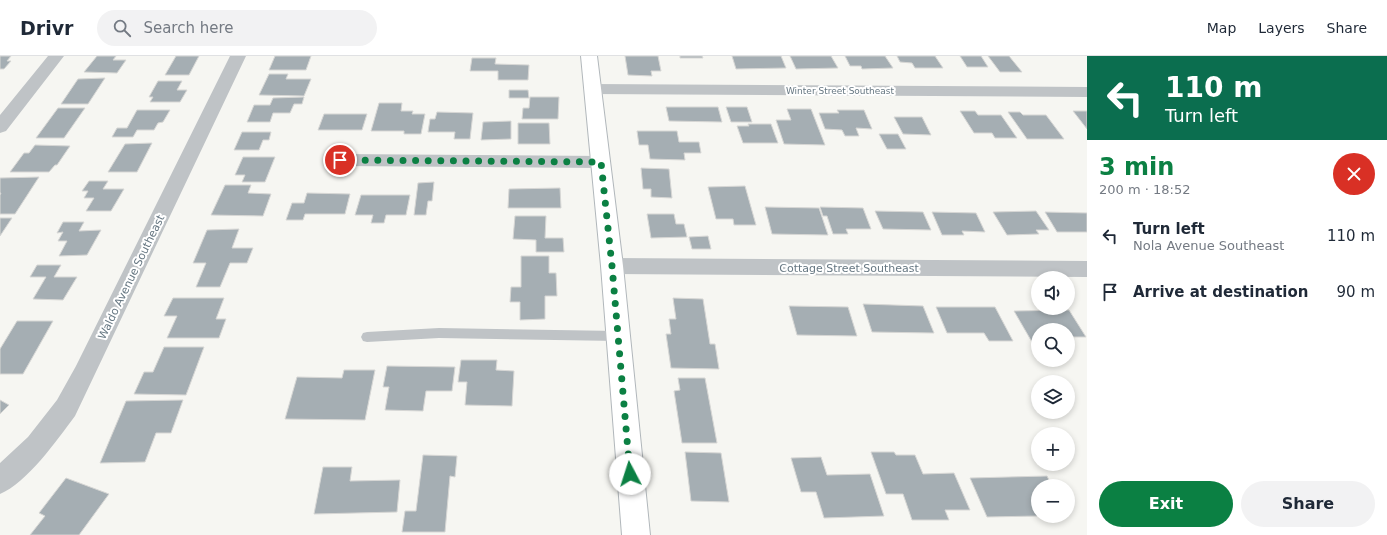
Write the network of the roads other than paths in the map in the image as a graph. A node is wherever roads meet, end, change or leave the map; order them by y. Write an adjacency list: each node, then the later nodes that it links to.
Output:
1 (56, 56): 6 (street)
2 (238, 56): 13 (street, Waldo Avenue Southeast)
3 (589, 56): 4 (main road)
4 (592, 89): 5 (street, Winter Street Southeast); 8 (main road)
5 (1087, 92)
6 (0, 126)
7 (340, 160): 8 (street)
8 (601, 162): 9 (main road)
9 (612, 266): 10 (street, Cottage Street Southeast); 11 (main road)
10 (1087, 269)
11 (618, 336): 12 (lane); 14 (main road)
12 (367, 337)
13 (0, 481)
14 (636, 535)

